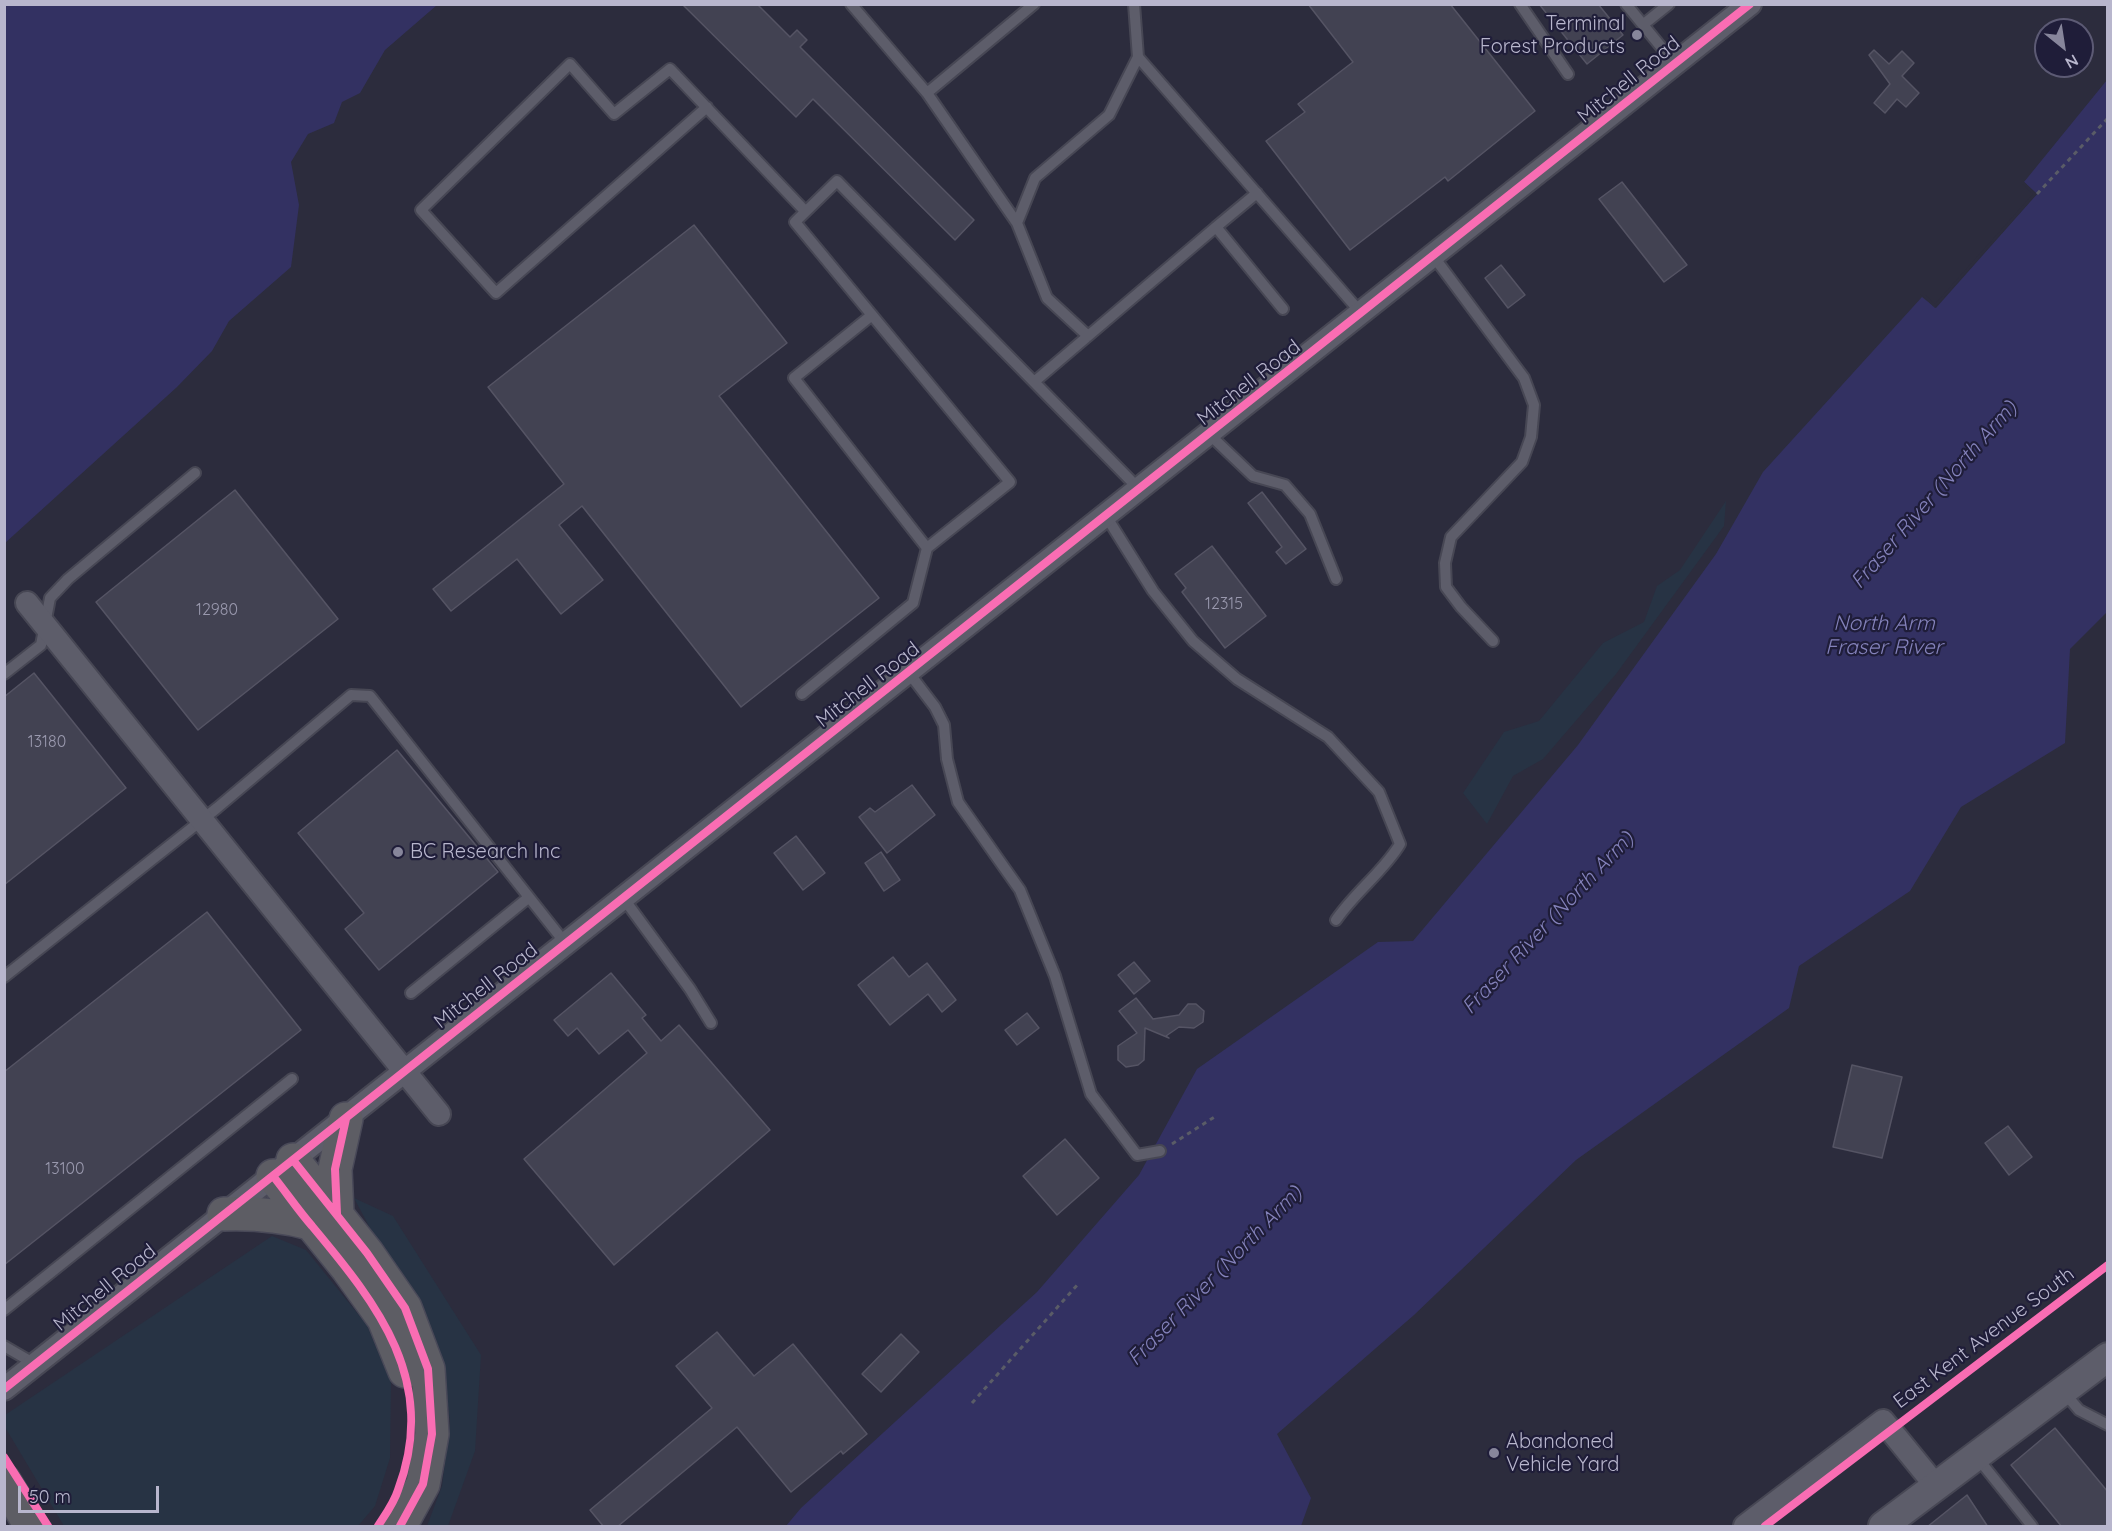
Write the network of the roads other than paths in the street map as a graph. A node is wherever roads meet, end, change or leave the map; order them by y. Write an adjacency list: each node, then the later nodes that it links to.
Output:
1 (851, 4): 12 (lane)
2 (1034, 4): 12 (lane)
3 (1134, 4): 9 (lane)
4 (1520, 4): 11 (lane)
5 (1626, 4): 8 (lane)
6 (1669, 4): 8 (lane)
7 (1750, 4): 10 (street, Mitchell Road)
8 (1644, 24): 10 (lane)
9 (1138, 57): 14 (lane); 16 (lane)
10 (1676, 64): 18 (street, Mitchell Road)
11 (1568, 74)
12 (927, 93): 16 (lane)
13 (707, 106): 13 (lane); 15 (lane)
14 (1257, 193): 17 (lane); 20 (lane)
15 (805, 211): 21 (lane); 23 (lane)
16 (1017, 223): 22 (lane)
17 (1216, 227): 19 (lane); 22 (lane)
18 (1434, 257): 20 (street, Mitchell Road); 32 (lane)
19 (1283, 309)
20 (1362, 314): 24 (street, Mitchell Road)
21 (872, 315): 28 (lane); 28 (lane)
22 (1088, 336): 23 (lane)
23 (1034, 382): 26 (lane)
24 (1210, 435): 26 (street, Mitchell Road); 29 (lane)
25 (195, 473): 31 (lane)
26 (1140, 490): 27 (street, Mitchell Road)
27 (1106, 516): 33 (street, Mitchell Road); 39 (lane)
28 (927, 548): 35 (lane)
29 (1336, 579)
30 (27, 603): 31 (street)
31 (43, 623): 34 (lane); 36 (street)
32 (1493, 640)
33 (909, 673): 38 (street, Mitchell Road); 48 (lane)
34 (4, 674)
35 (802, 694)
36 (201, 820): 37 (lane); 41 (lane); 44 (street)
37 (528, 898): 40 (lane); 42 (lane)
38 (624, 899): 40 (street, Mitchell Road); 43 (lane)
39 (1336, 920)
40 (567, 944): 44 (street, Mitchell Road)
41 (4, 977)
42 (411, 993)
43 (711, 1023)
44 (405, 1071): 46 (street); 47 (street, Mitchell Road)
45 (292, 1079): 52 (lane)
46 (439, 1114)
47 (346, 1119): 49 (street, Mitchell Road); 51 (highway)
48 (1161, 1151)
49 (283, 1168): 50 (street, Mitchell Road); 51 (highway)
50 (224, 1214): 51 (highway); 55 (street, Mitchell Road)
51 (323, 1219): 63 (highway); 64 (highway)
52 (4, 1310)
53 (4, 1346): 55 (lane)
54 (2108, 1357): 57 (street)
55 (35, 1365): 56 (street, Mitchell Road)
56 (4, 1389)
57 (2063, 1391): 58 (lane); 59 (street)
58 (2108, 1425)
59 (1976, 1456): 61 (street); 67 (lane)
60 (4, 1481): 62 (highway)
61 (1936, 1486): 65 (street, East Kent Avenue South); 66 (street)
62 (18, 1522)
63 (378, 1527)
64 (400, 1527)
65 (1745, 1527)
66 (1884, 1527)
67 (2032, 1527)

